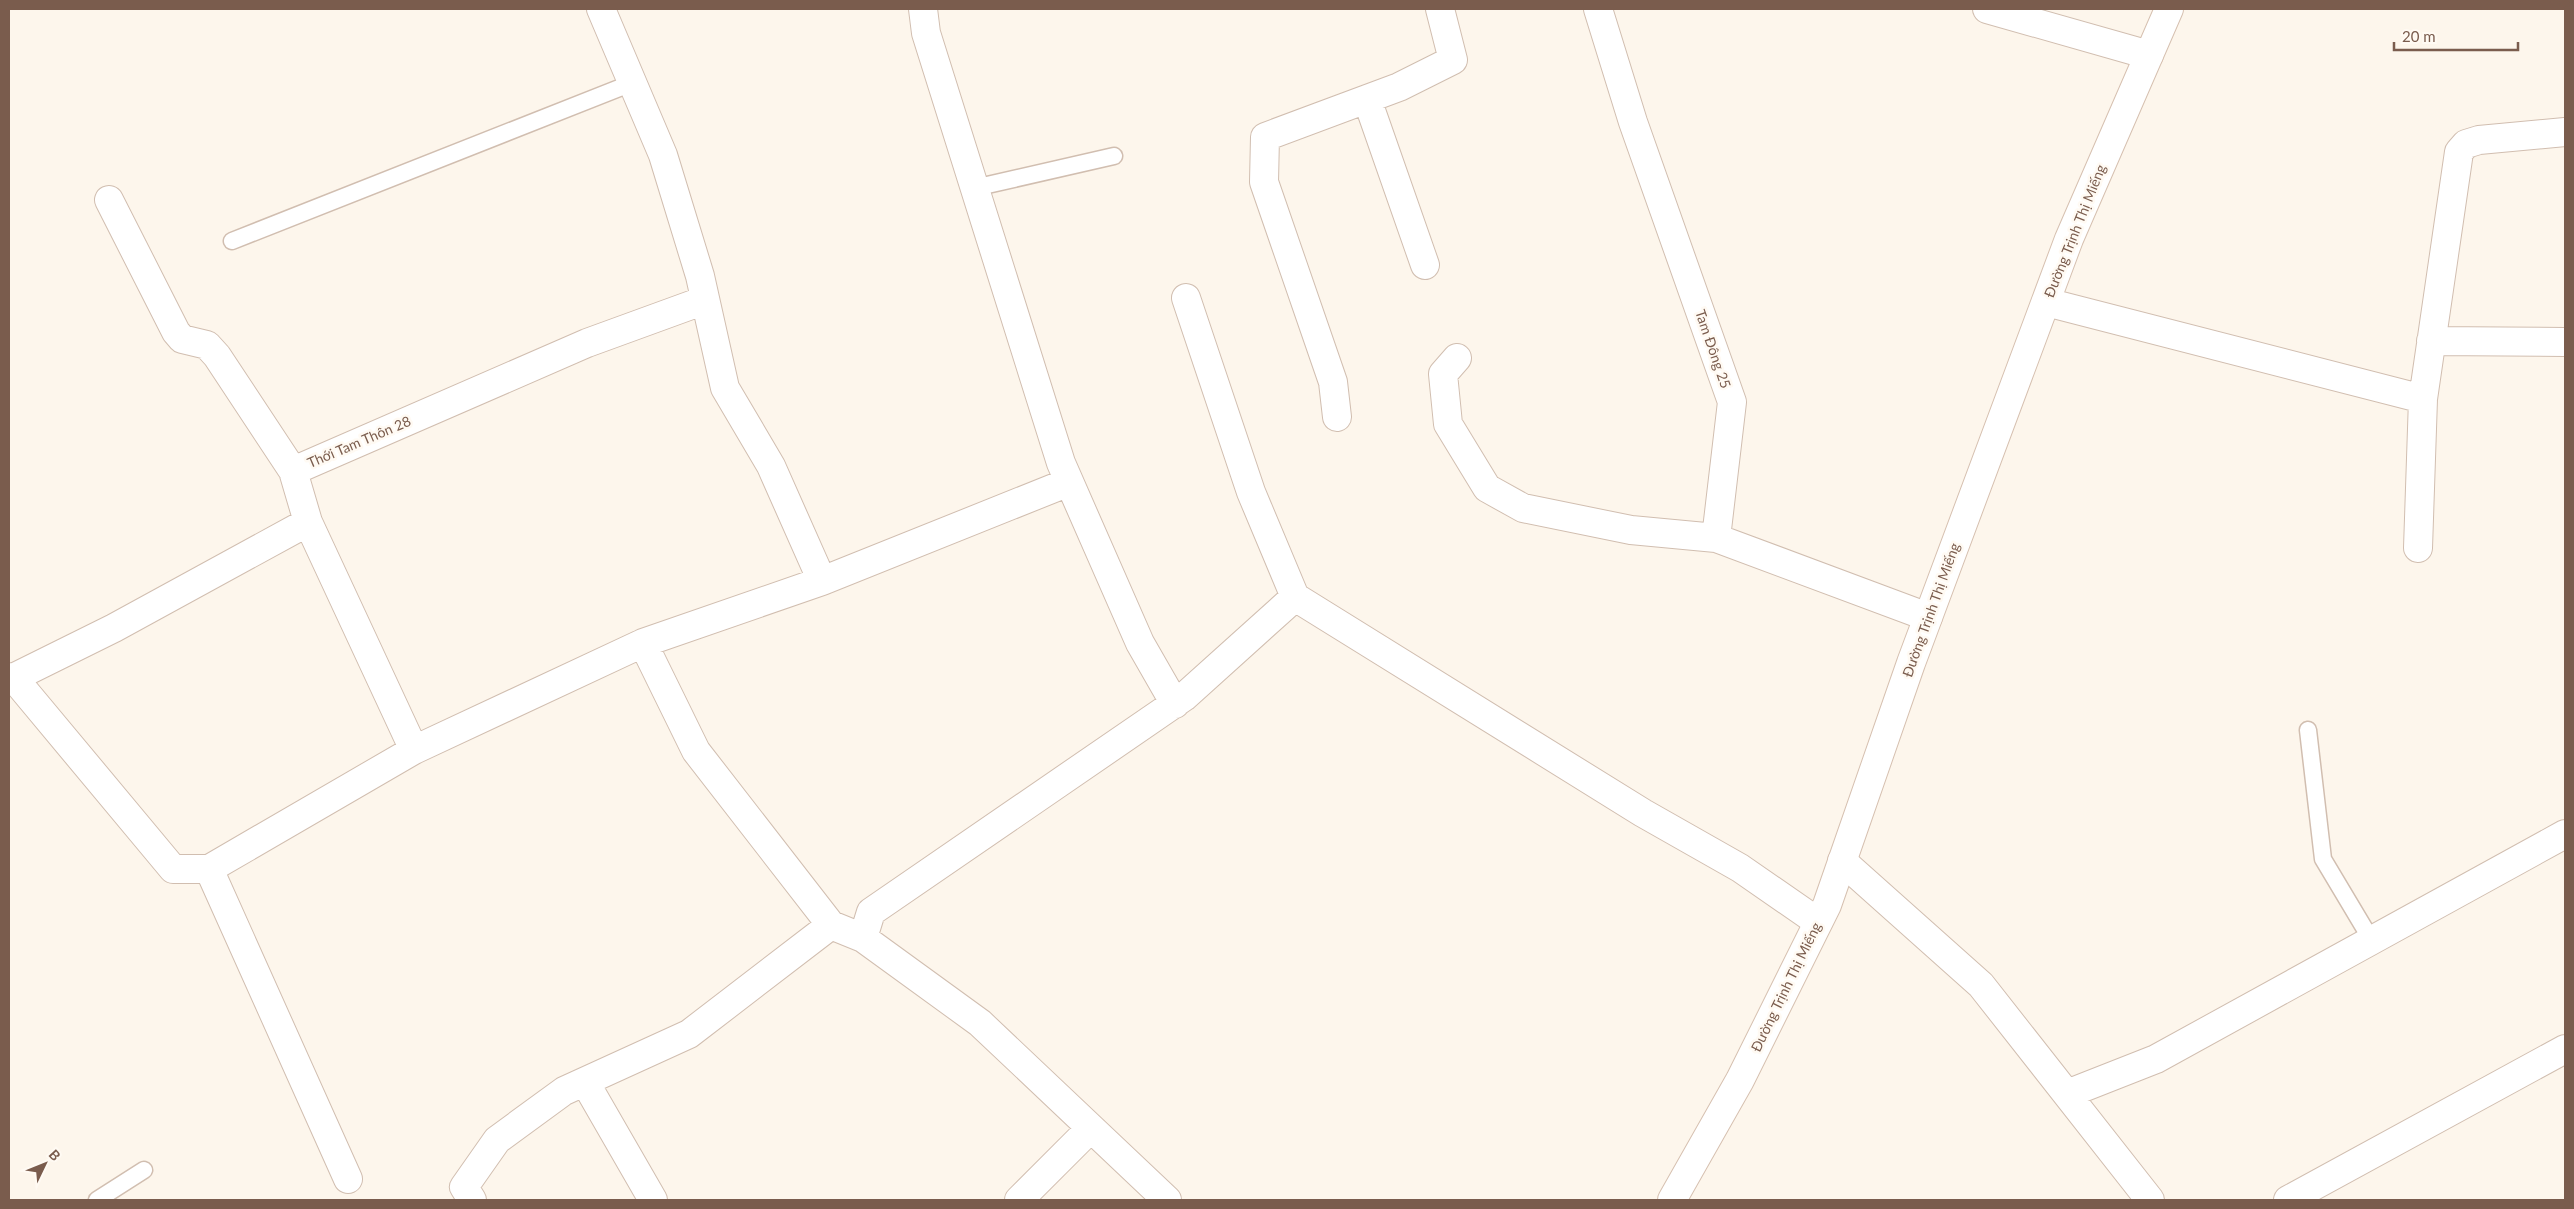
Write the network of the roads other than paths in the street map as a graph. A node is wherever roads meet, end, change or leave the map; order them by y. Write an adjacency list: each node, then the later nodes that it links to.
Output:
1 (600, 9): 8 (street)
2 (924, 9): 12 (street)
3 (1440, 9): 9 (street)
4 (1598, 9): 27 (street, Tam Đông 25)
5 (1988, 9): 7 (street)
6 (2169, 9): 7 (street, Đường Trịnh Thị Miếng)
7 (2149, 54): 18 (street, Đường Trịnh Thị Miếng)
8 (632, 83): 14 (lane); 17 (street)
9 (1367, 100): 15 (street); 23 (street)
10 (2565, 132): 19 (street)
11 (1114, 156): 12 (lane)
12 (974, 188): 25 (street)
13 (109, 200): 24 (street)
14 (232, 241)
15 (1425, 265)
16 (1186, 298): 30 (street)
17 (705, 300): 24 (street, Thới Tam Thôn 28); 29 (street)
18 (2046, 302): 22 (street); 31 (street, Đường Trịnh Thị Miếng)
19 (2431, 341): 20 (street); 22 (street)
20 (2565, 342)
21 (1457, 358): 27 (street)
22 (2423, 399): 28 (street)
23 (1336, 417)
24 (293, 471): 26 (street, Thới Tam Thôn 28)
25 (1069, 482): 29 (street); 34 (street)
26 (308, 522): 33 (street); 36 (street, Thới Tam Thôn 28)
27 (1716, 538): 31 (street)
28 (2418, 548)
29 (822, 581): 32 (street)
30 (1295, 597): 34 (street); 40 (street)
31 (1928, 618): 38 (street, Đường Trịnh Thị Miếng)
32 (643, 643): 36 (street); 41 (street)
33 (11, 679): 39 (street)
34 (1175, 704): 42 (street)
35 (2308, 730): 43 (lane)
36 (414, 750): 39 (street)
37 (2565, 834): 43 (street)
38 (1842, 861): 40 (street, Đường Trịnh Thị Miếng); 46 (street)
39 (209, 869): 49 (street)
40 (1818, 922): 55 (street, Đường Trịnh Thị Miếng)
41 (831, 925): 42 (street); 45 (street)
42 (863, 938): 47 (street)
43 (2372, 942): 46 (street)
44 (2565, 1049): 57 (street)
45 (585, 1082): 51 (street); 52 (street)
46 (2067, 1094): 56 (street)
47 (1091, 1128): 53 (street); 54 (street)
48 (144, 1170): 50 (lane)
49 (348, 1179)
50 (97, 1200)
51 (472, 1200)
52 (653, 1200)
53 (1018, 1200)
54 (1168, 1200)
55 (1672, 1200)
56 (2150, 1200)
57 (2288, 1200)

